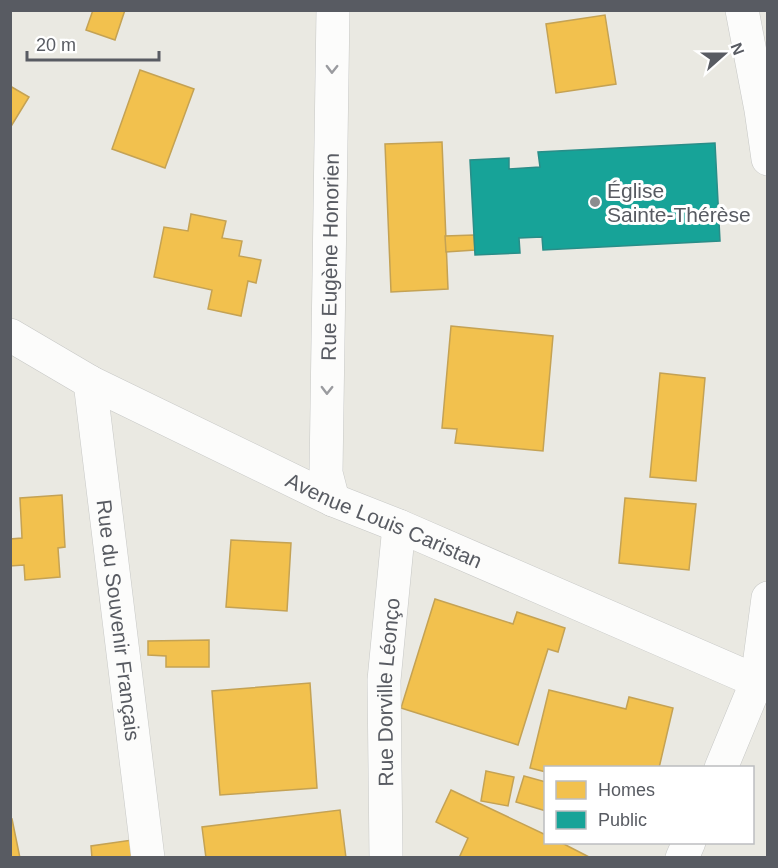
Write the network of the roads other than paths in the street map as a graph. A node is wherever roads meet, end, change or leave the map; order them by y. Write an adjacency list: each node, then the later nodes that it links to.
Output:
1 (333, 10): 6 (street, Rue Eugène Honorien, one-way to 6)
2 (742, 10): 3 (street)
3 (768, 159)
4 (10, 335): 5 (street, Avenue Louis Caristan)
5 (90, 382): 6 (street, Avenue Louis Caristan); 12 (street, Rue du Souvenir Français)
6 (333, 500): 7 (street, Avenue Louis Caristan)
7 (399, 526): 9 (street, Avenue Louis Caristan); 13 (street, Rue Dorville Léonço)
8 (768, 598): 9 (street)
9 (762, 684): 10 (street)
10 (722, 766)
11 (689, 844): 14 (street)
12 (148, 858)
13 (386, 858)
14 (682, 858)

